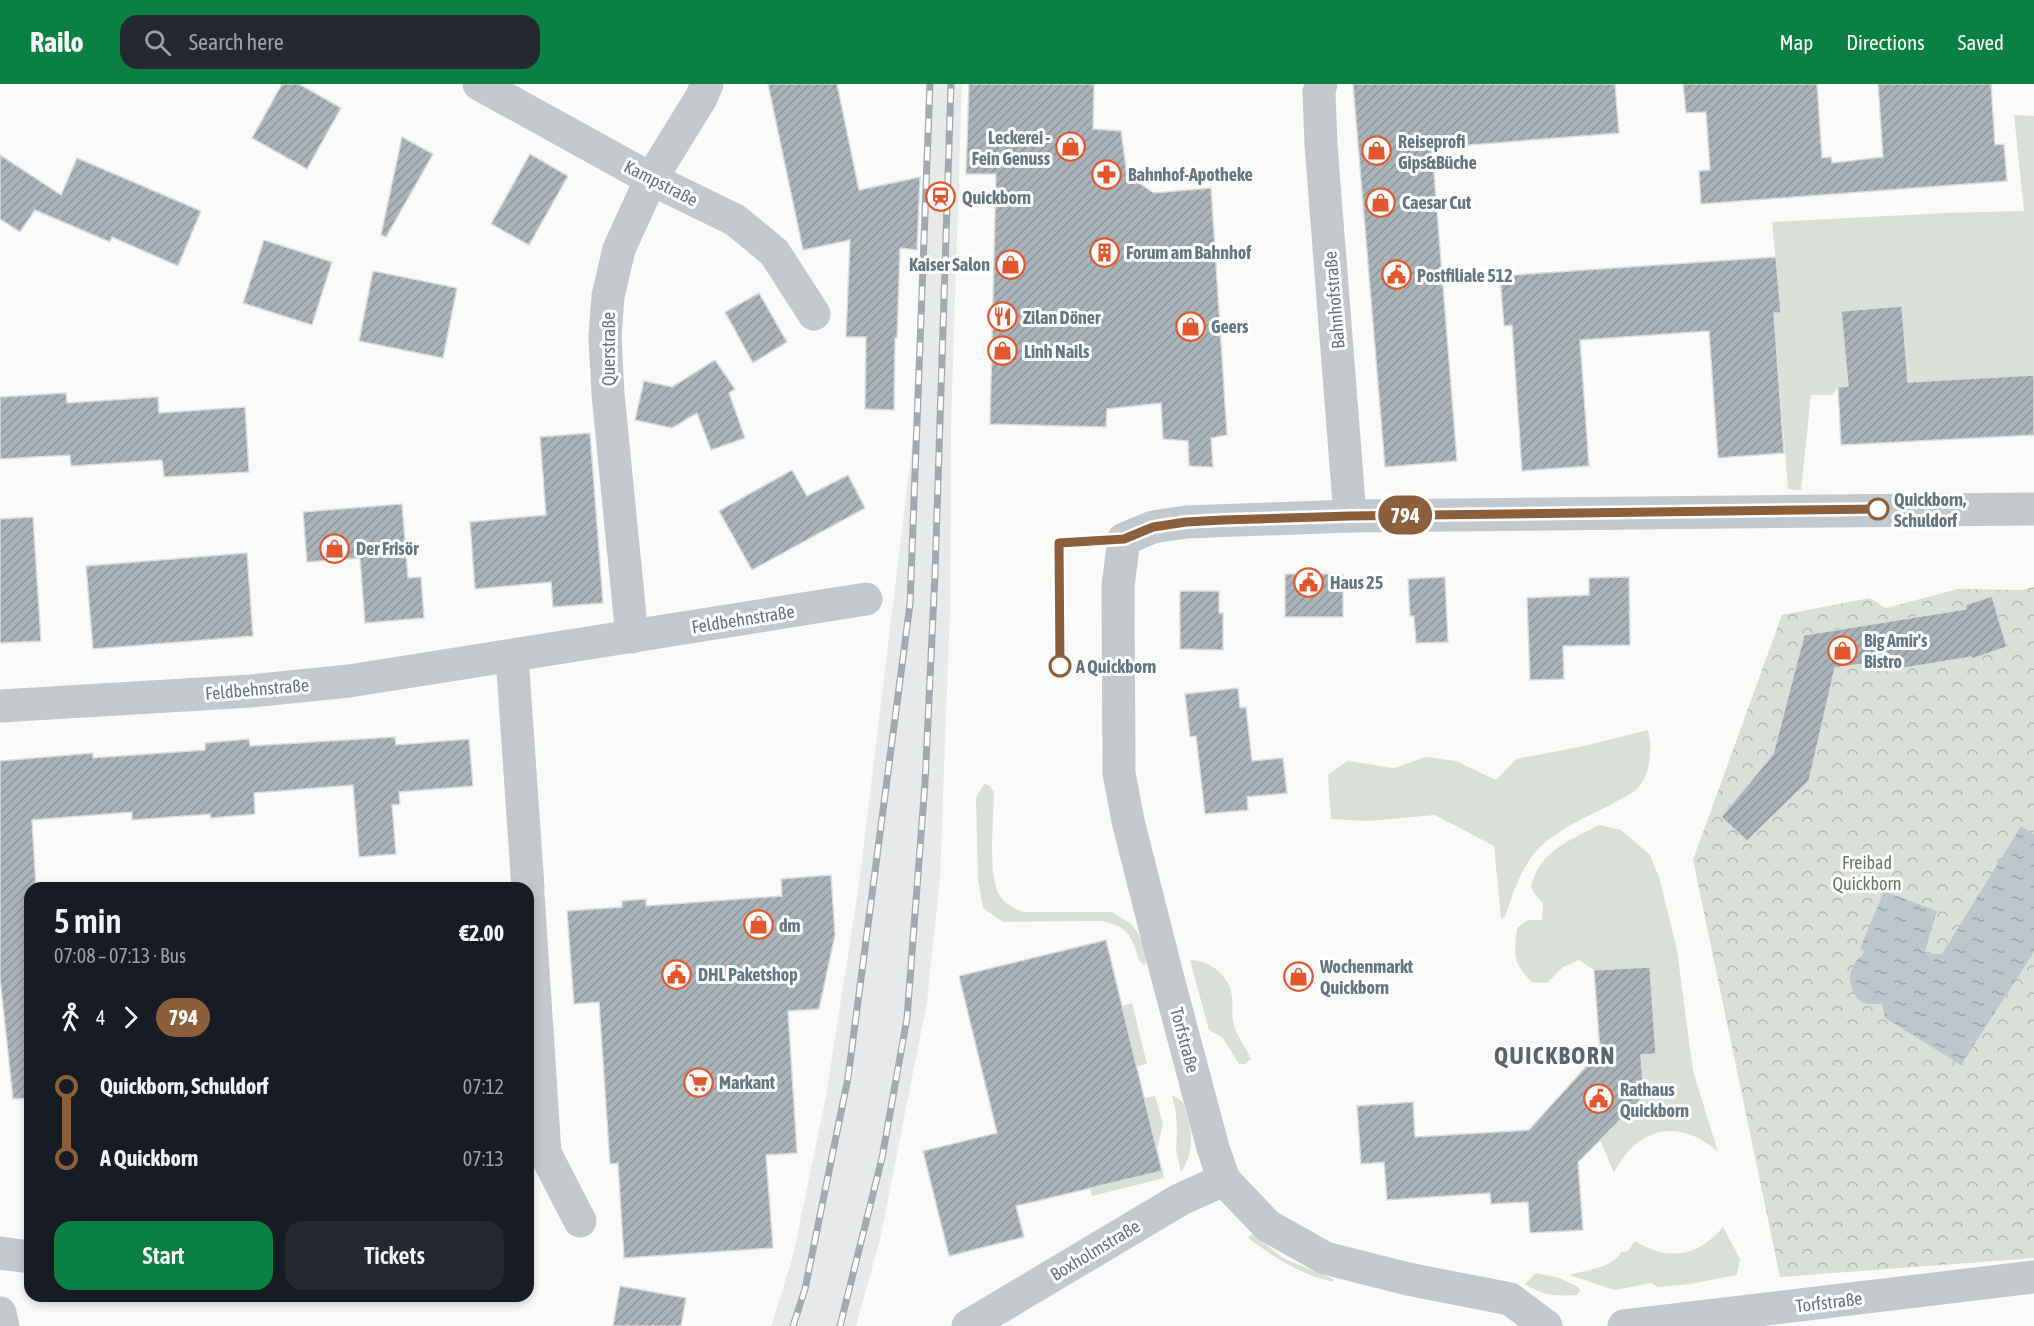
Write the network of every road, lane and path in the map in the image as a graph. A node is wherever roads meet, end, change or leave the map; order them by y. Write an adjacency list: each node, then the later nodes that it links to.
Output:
1 (479, 84): 4 (street, Kampstraße)
2 (707, 84): 4 (street, Querstraße)
3 (1321, 84): 7 (street, Bahnhofstraße)
4 (651, 179): 5 (street, Kampstraße); 9 (street, Querstraße)
5 (814, 314)
6 (2034, 509): 7 (street)
7 (1350, 516): 14 (street, Torfstraße)
8 (866, 599): 9 (street, Feldbehnstraße)
9 (632, 637): 10 (street, Feldbehnstraße)
10 (512, 656): 11 (street, Feldbehnstraße); 12 (street)
11 (0, 706)
12 (528, 882)
13 (534, 985): 15 (street)
14 (1224, 1180): 21 (street, Boxholmstraße); 22 (street, Torfstraße)
15 (580, 1221)
16 (0, 1253): 17 (street)
17 (24, 1256)
18 (2034, 1277): 23 (street, Torfstraße)
19 (0, 1313): 20 (street)
20 (3, 1326)
21 (968, 1326)
22 (1546, 1326)
23 (1624, 1326)

